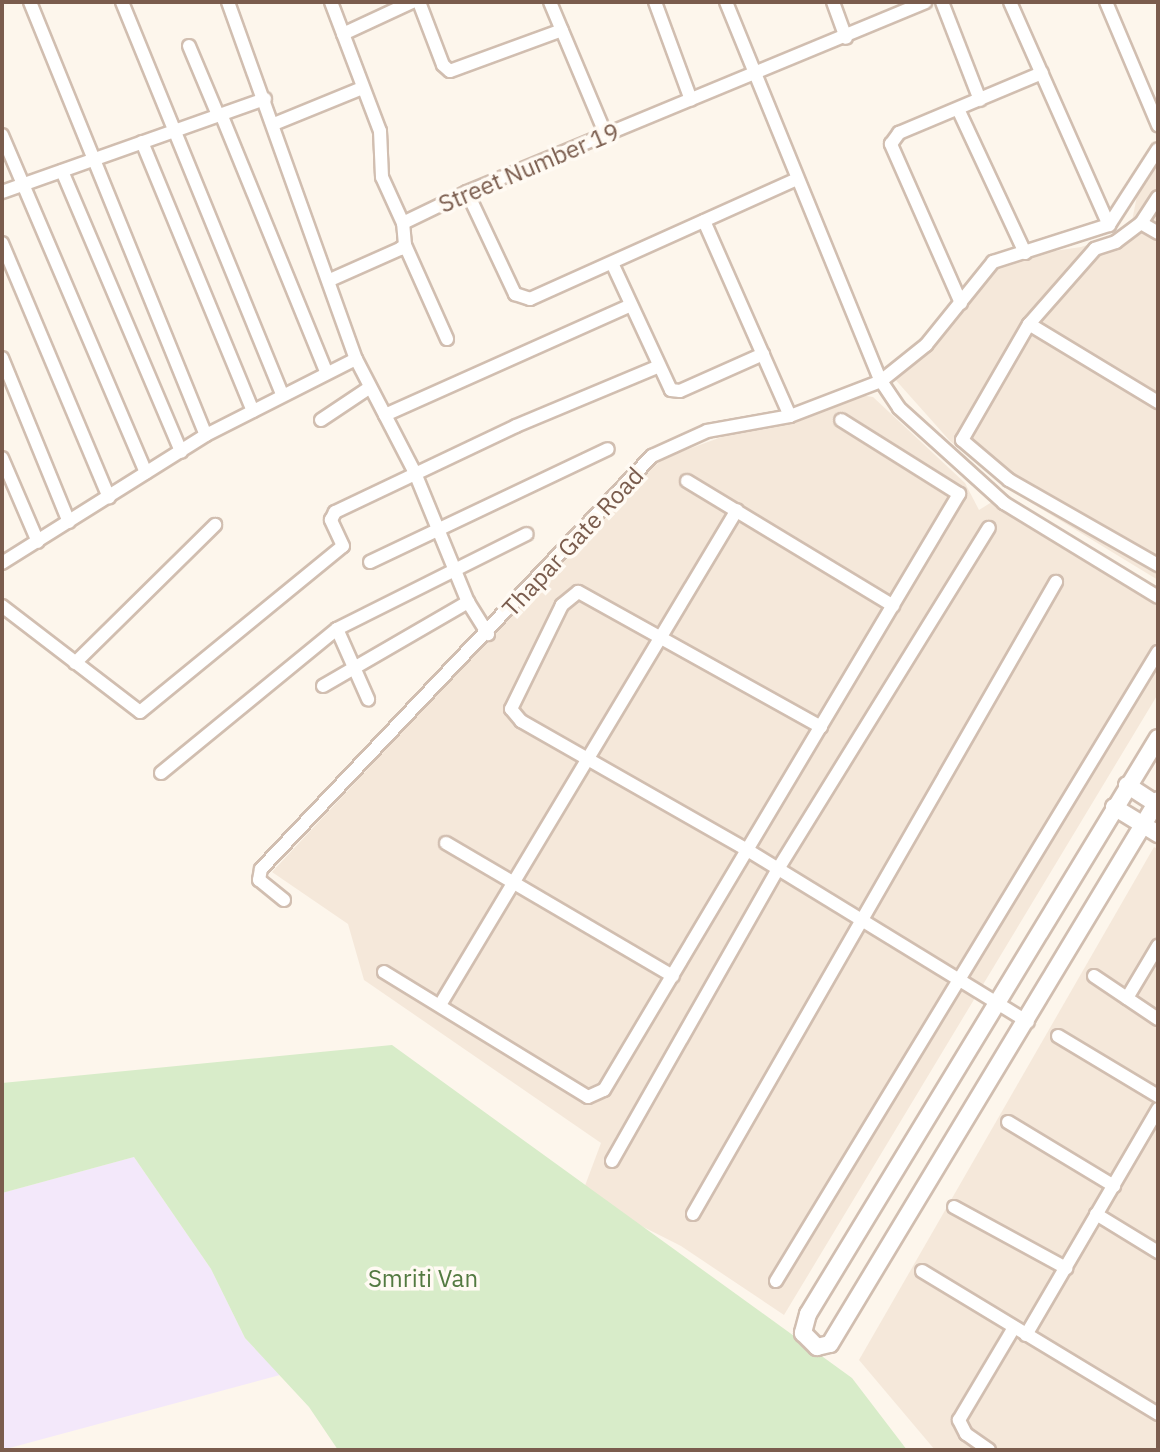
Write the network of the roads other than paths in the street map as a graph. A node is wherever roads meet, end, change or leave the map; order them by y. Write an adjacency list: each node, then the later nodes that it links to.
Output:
1 (30, 2): 34 (street)
2 (122, 2): 29 (street)
3 (228, 2): 22 (street, Thapar Gate Road)
4 (331, 2): 16 (street)
5 (412, 2): 16 (street)
6 (419, 2): 15 (street)
7 (550, 2): 15 (street)
8 (655, 2): 23 (street)
9 (726, 2): 20 (street)
10 (833, 2): 17 (street)
11 (925, 2): 17 (street, Street Number 19)
12 (942, 2): 24 (street)
13 (1010, 2): 19 (street)
14 (1106, 2): 28 (street)
15 (562, 30): 31 (street)
16 (343, 34): 21 (street)
17 (846, 38): 20 (street, Street Number 19)
18 (189, 46): 26 (street)
19 (1042, 73): 24 (street); 44 (street)
20 (755, 77): 23 (street, Street Number 19); 36 (street)
21 (362, 88): 27 (street); 42 (street)
22 (265, 99): 26 (street); 27 (street, Thapar Gate Road)
23 (691, 100): 31 (street, Street Number 19)
24 (980, 100): 25 (street)
25 (958, 109): 48 (street); 51 (street)
26 (220, 115): 29 (street); 59 (street)
27 (274, 124): 50 (street, Thapar Gate Road)
28 (1158, 125)
29 (175, 129): 32 (street); 62 (street)
30 (2, 135): 37 (street)
31 (606, 135): 39 (street, Street Number 19)
32 (142, 142): 34 (street); 64 (street)
33 (1158, 149): 44 (street)
34 (96, 160): 35 (street); 69 (street)
35 (62, 171): 37 (street); 71 (street)
36 (797, 179): 41 (street); 60 (street)
37 (22, 185): 38 (street); 73 (street)
38 (2, 192)
39 (467, 192): 42 (street, Street Number 19); 49 (street)
40 (1158, 197): 43 (street)
41 (704, 221): 49 (street); 55 (street)
42 (403, 223): 47 (street)
43 (1141, 223): 45 (street); 53 (street)
44 (1109, 225): 48 (street, Thapar Gate Road)
45 (1158, 233)
46 (2, 243): 76 (street)
47 (405, 245): 50 (street); 54 (street)
48 (1025, 253): 51 (street, Thapar Gate Road)
49 (612, 263): 52 (street)
50 (330, 280): 57 (street, Thapar Gate Road)
51 (961, 303): 60 (street, Thapar Gate Road)
52 (631, 305): 58 (street); 65 (street)
53 (1029, 324): 63 (street); 86 (street)
54 (447, 339)
55 (763, 354): 58 (street); 66 (street)
56 (2, 358): 78 (street)
57 (356, 359): 59 (street); 61 (street, Thapar Gate Road)
58 (657, 367): 74 (street)
59 (326, 371): 62 (street)
60 (881, 381): 66 (street, Thapar Gate Road); 89 (street)
61 (369, 388): 65 (street, Thapar Gate Road); 67 (street)
62 (282, 395): 64 (street)
63 (1158, 402)
64 (253, 411): 69 (street)
65 (385, 415): 74 (street, Thapar Gate Road)
66 (790, 416): 94 (street, Thapar Gate Road)
67 (321, 420)
68 (841, 420): 92 (street)
69 (206, 435): 71 (street)
70 (608, 449): 81 (street)
71 (181, 452): 73 (street)
72 (2, 458): 83 (street)
73 (146, 473): 76 (street)
74 (415, 473): 81 (street, Thapar Gate Road); 97 (street)
75 (687, 481): 77 (street)
76 (109, 497): 78 (street)
77 (737, 510): 92 (street); 95 (street)
78 (69, 522): 83 (street)
79 (215, 525): 97 (street)
80 (989, 528): 111 (street)
81 (436, 530): 84 (street); 87 (street, Thapar Gate Road)
82 (527, 534): 87 (street)
83 (38, 542): 85 (street)
84 (370, 562)
85 (2, 563)
86 (1158, 565)
87 (453, 568): 90 (street, Thapar Gate Road); 93 (street)
88 (1056, 582): 114 (street)
89 (1158, 597)
90 (468, 602): 94 (street, Thapar Gate Road); 98 (street)
91 (2, 606): 97 (street)
92 (893, 606): 101 (street)
93 (337, 629): 98 (street); 104 (street)
94 (488, 634): 113 (street)
95 (660, 634): 101 (street); 103 (street); 103 (street)
96 (1158, 652): 118 (street)
97 (75, 663)
98 (351, 666): 99 (street); 100 (street)
99 (323, 686)
100 (368, 699)
101 (821, 727): 110 (street)
102 (1158, 738): 105 (street)
103 (589, 757): 110 (street); 112 (street)
104 (161, 773)
105 (1127, 785): 106 (street); 107 (street)
106 (1157, 803): 108 (street)
107 (1114, 807): 108 (street); 121 (street)
108 (1150, 830): 124 (street)
109 (446, 843): 112 (street)
110 (749, 851): 111 (street); 117 (street)
111 (778, 869): 114 (street); 129 (street)
112 (515, 881): 117 (street); 122 (street)
113 (284, 900)
114 (861, 918): 118 (street); 132 (street)
115 (1158, 946): 120 (street)
116 (384, 972): 122 (street)
117 (673, 976): 122 (street)
118 (957, 976): 121 (street); 137 (street)
119 (1094, 976): 120 (street)
120 (1127, 998): 123 (street)
121 (995, 1003): 124 (street); 124 (street)
122 (440, 1005)
123 (1158, 1019)
124 (1028, 1022)
125 (1058, 1036): 126 (street)
126 (1158, 1096)
127 (1158, 1109): 130 (street)
128 (1008, 1122): 130 (street)
129 (612, 1161)
130 (1114, 1186): 133 (street)
131 (954, 1207): 135 (street)
132 (693, 1214)
133 (1096, 1214): 134 (street); 135 (street)
134 (1158, 1252)
135 (1066, 1268): 139 (street)
136 (922, 1271): 138 (street)
137 (776, 1281)
138 (1013, 1329): 139 (street); 141 (street)
139 (1026, 1335): 140 (street)
140 (1158, 1414)
141 (989, 1450)

